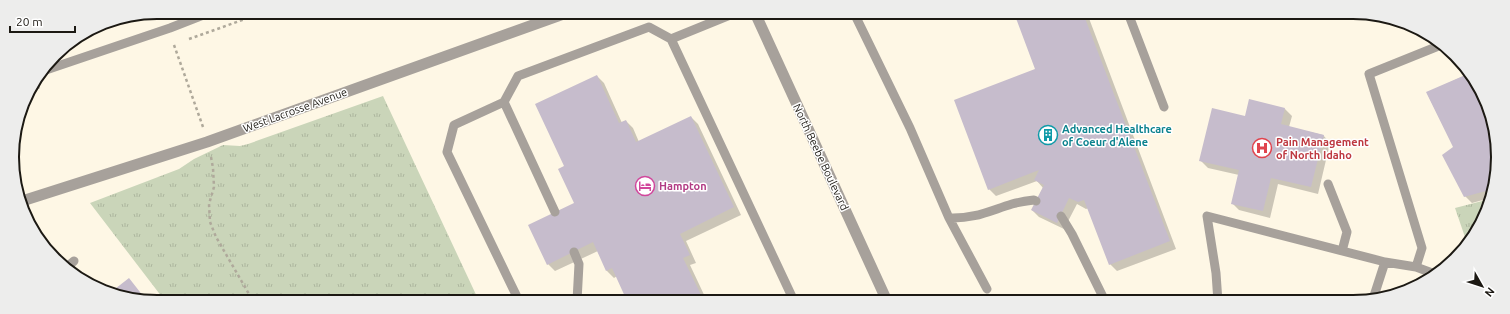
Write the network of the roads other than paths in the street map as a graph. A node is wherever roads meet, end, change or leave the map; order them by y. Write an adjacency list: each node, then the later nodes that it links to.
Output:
1 (193, 19): 9 (lane)
2 (550, 19): 13 (street, West Lacrosse Avenue)
3 (720, 19): 7 (lane)
4 (758, 19): 28 (street, North Beebe Boulevard)
5 (857, 19): 17 (lane)
6 (1130, 19): 11 (lane)
7 (671, 39): 10 (lane); 27 (lane)
8 (1436, 47): 21 (lane)
9 (51, 68)
10 (504, 102): 15 (lane); 25 (lane)
11 (1164, 107)
12 (1328, 184): 18 (lane)
13 (26, 200)
14 (1036, 201): 17 (lane)
15 (555, 212)
16 (1060, 216): 29 (lane)
17 (950, 218): 23 (lane)
18 (1342, 251): 20 (lane); 30 (lane)
19 (574, 252): 26 (lane)
20 (1385, 262): 21 (lane); 24 (lane)
21 (1416, 267): 22 (lane)
22 (1430, 272)
23 (987, 289)
24 (1375, 293)
25 (516, 295)
26 (577, 295)
27 (791, 295)
28 (884, 295)
29 (1101, 295)
30 (1218, 295)

